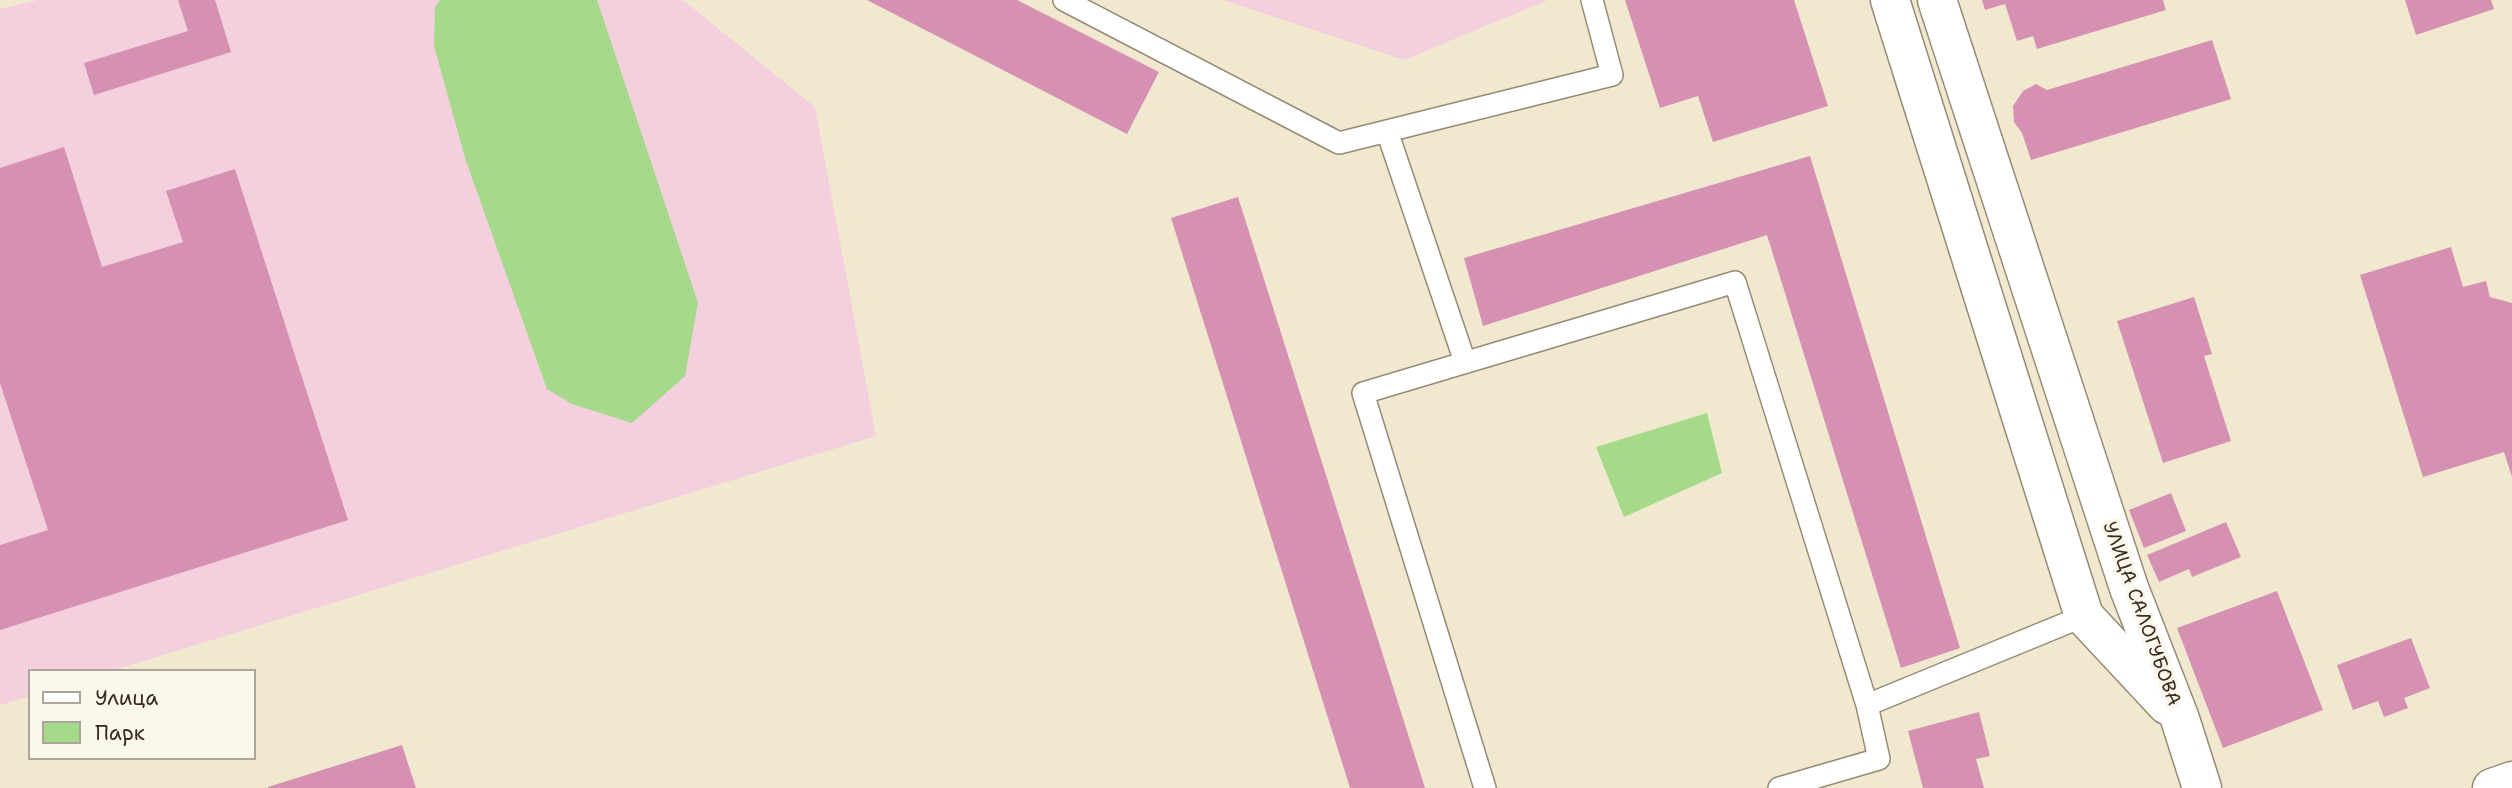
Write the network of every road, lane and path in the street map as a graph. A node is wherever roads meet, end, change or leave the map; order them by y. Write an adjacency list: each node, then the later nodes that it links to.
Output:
1 (1065, 0): 5 (lane)
2 (1592, 0): 5 (lane)
3 (1890, 0): 7 (street, УЛИЦА САЛОГУБОВА)
4 (1937, 0): 9 (street, УЛИЦА САЛОГУБОВА)
5 (1387, 131): 6 (lane)
6 (1465, 362): 8 (lane); 11 (lane)
7 (2084, 616): 8 (lane); 9 (street, УЛИЦА САЛОГУБОВА)
8 (1867, 705): 12 (lane)
9 (2180, 719): 13 (street)
10 (2512, 781): 14 (street)
11 (1485, 788)
12 (1779, 788)
13 (2202, 788)
14 (2492, 788)

